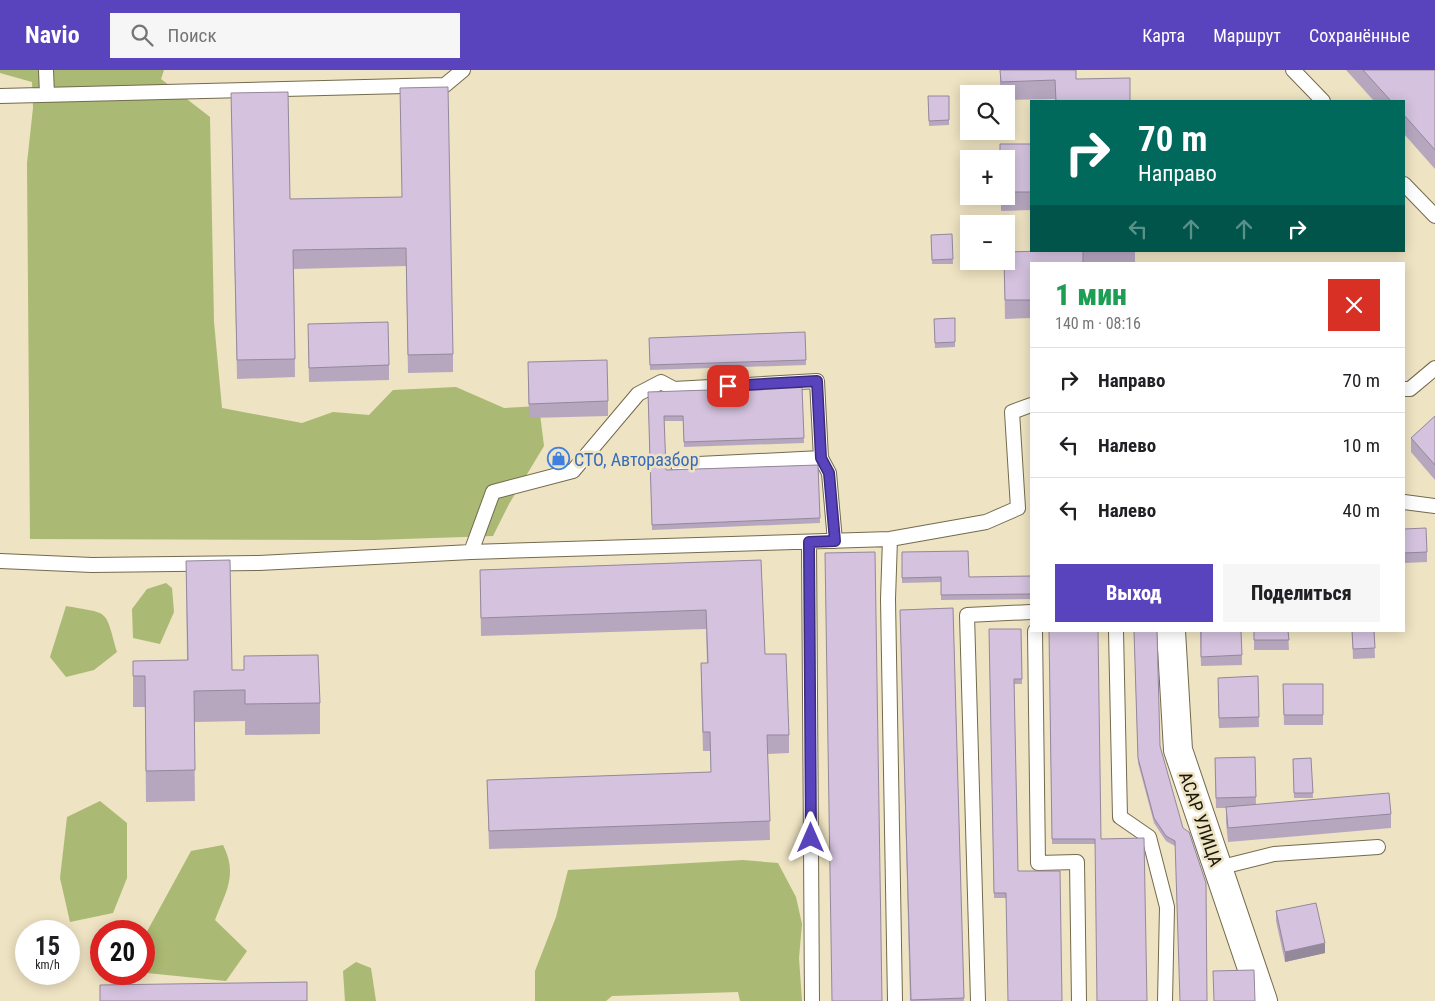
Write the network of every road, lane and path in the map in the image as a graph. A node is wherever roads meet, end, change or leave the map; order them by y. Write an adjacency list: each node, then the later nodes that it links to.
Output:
1 (46, 70): 4 (lane)
2 (463, 70): 4 (lane)
3 (1293, 70): 6 (lane)
4 (47, 95): 5 (lane)
5 (0, 96)
6 (1322, 100)
7 (1405, 185): 8 (lane)
8 (1435, 216)
9 (1435, 368): 10 (lane)
10 (1405, 389)
11 (1030, 404): 16 (lane)
12 (821, 458): 13 (lane); 18 (lane); 20 (lane)
13 (678, 465)
14 (1405, 502): 15 (lane)
15 (1435, 506)
16 (1025, 507): 17 (lane)
17 (890, 539): 18 (lane); 29 (lane)
18 (835, 541): 19 (lane)
19 (809, 542): 20 (lane); 28 (lane)
20 (471, 552): 21 (lane)
21 (0, 561)
22 (1030, 612): 30 (lane)
23 (1035, 632): 31 (lane)
24 (1116, 632): 32 (lane)
25 (1171, 632): 27 (street, АСАР УЛИЦА)
26 (1378, 848): 27 (lane)
27 (1218, 868): 33 (street, АСАР УЛИЦА)
28 (812, 1001)
29 (895, 1001)
30 (978, 1001)
31 (1079, 1001)
32 (1165, 1001)
33 (1263, 1001)

